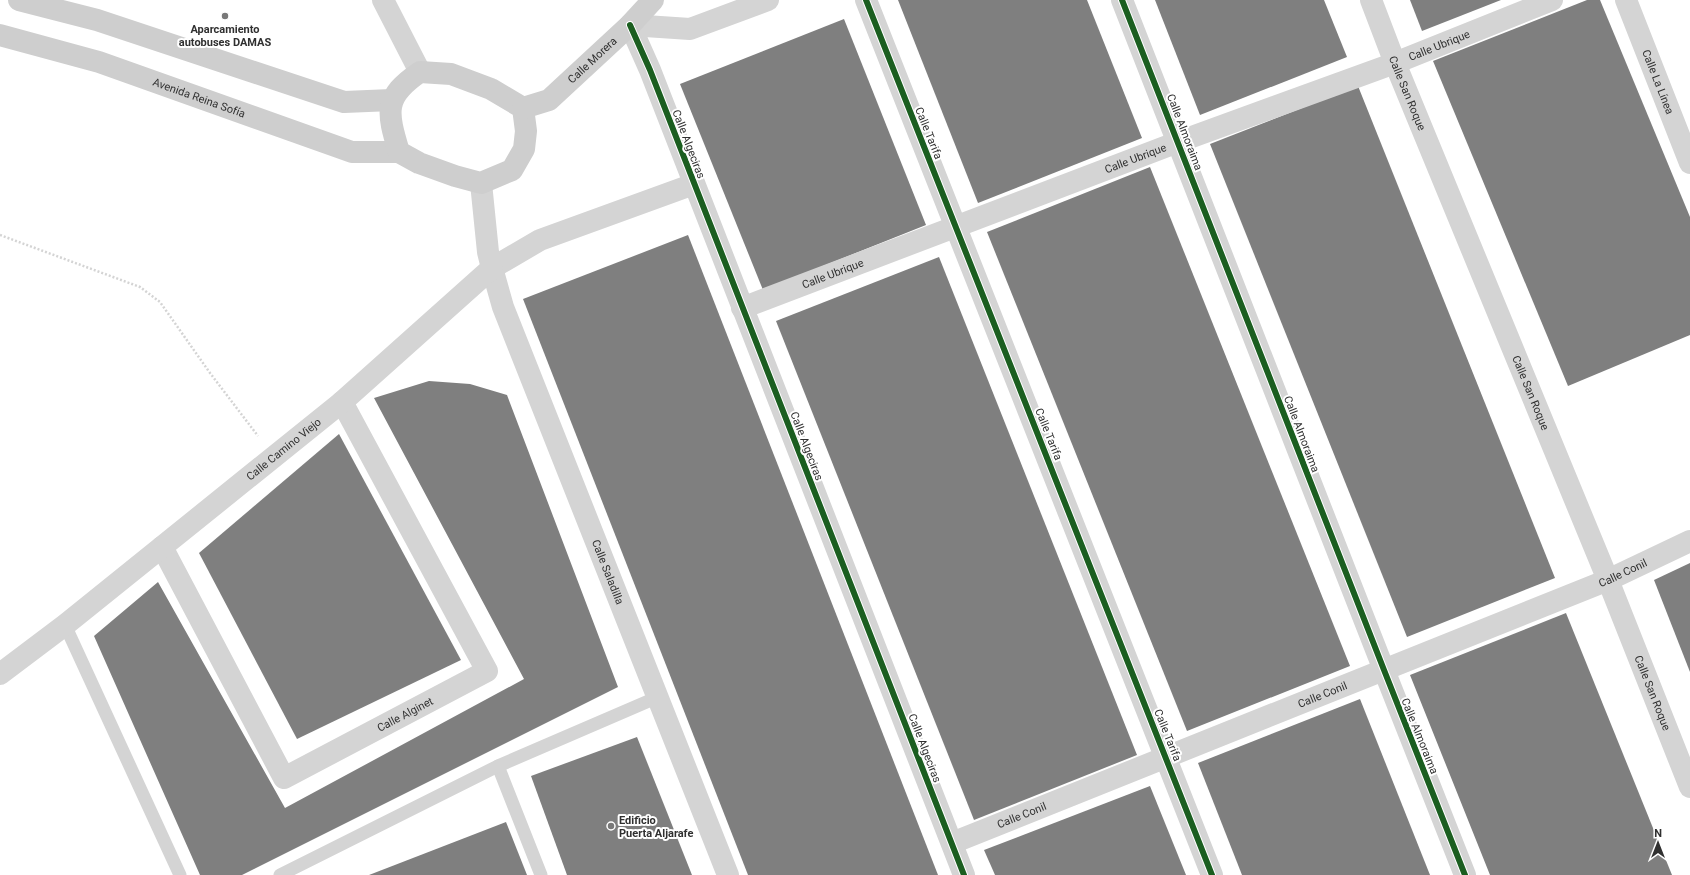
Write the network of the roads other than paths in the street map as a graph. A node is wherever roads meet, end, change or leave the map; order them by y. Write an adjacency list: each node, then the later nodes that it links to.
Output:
1 (19, 0): 14 (street)
2 (383, 0): 13 (street)
3 (653, 0): 10 (street, Calle Morera)
4 (768, 0): 10 (street)
5 (866, 0): 21 (street, Calle Tarifa)
6 (1122, 0): 16 (street, Calle Almoraima)
7 (1370, 0): 12 (street, Calle San Roque)
8 (1552, 0): 12 (street, Calle Ubrique)
9 (1626, 0): 18 (street, Calle La Línea)
10 (630, 25): 15 (street, Calle Morera); 20 (street, Calle Algeciras)
11 (0, 35): 17 (street, Avenida Reina Sofía)
12 (1395, 63): 16 (street, Calle Ubrique); 27 (street, Calle San Roque)
13 (420, 72): 14 (street); 15 (street)
14 (392, 100): 17 (street)
15 (523, 108): 19 (street)
16 (1178, 142): 21 (street, Calle Ubrique); 29 (street, Calle Almoraima)
17 (399, 152): 19 (street)
18 (1690, 163)
19 (481, 183): 22 (street)
20 (694, 184): 22 (street, Calle Camino Viejo); 23 (street, Calle Algeciras)
21 (956, 227): 23 (street, Calle Ubrique); 32 (street, Calle Tarifa)
22 (492, 268): 24 (street, Calle Camino Viejo); 31 (street, Calle Saladilla)
23 (742, 308): 35 (street, Calle Algeciras)
24 (342, 402): 26 (street, Calle Camino Viejo); 26 (street, Calle Alginet)
25 (1690, 542): 27 (street, Calle Conil)
26 (162, 547): 28 (street, Calle Camino Viejo)
27 (1608, 580): 29 (street, Calle Conil); 34 (street, Calle San Roque)
28 (65, 625): 30 (street, Calle Camino Viejo); 37 (lane)
29 (1384, 670): 32 (street, Calle Conil); 43 (street, Calle Almoraima)
30 (0, 674)
31 (658, 697): 33 (lane); 40 (street, Calle Saladilla)
32 (1166, 758): 35 (street, Calle Conil); 42 (street, Calle Tarifa)
33 (498, 766): 36 (lane); 39 (lane)
34 (1690, 787)
35 (952, 843): 41 (street, Calle Algeciras)
36 (294, 872): 38 (lane)
37 (180, 875)
38 (280, 875)
39 (542, 875)
40 (728, 875)
41 (964, 875)
42 (1212, 875)
43 (1465, 875)

